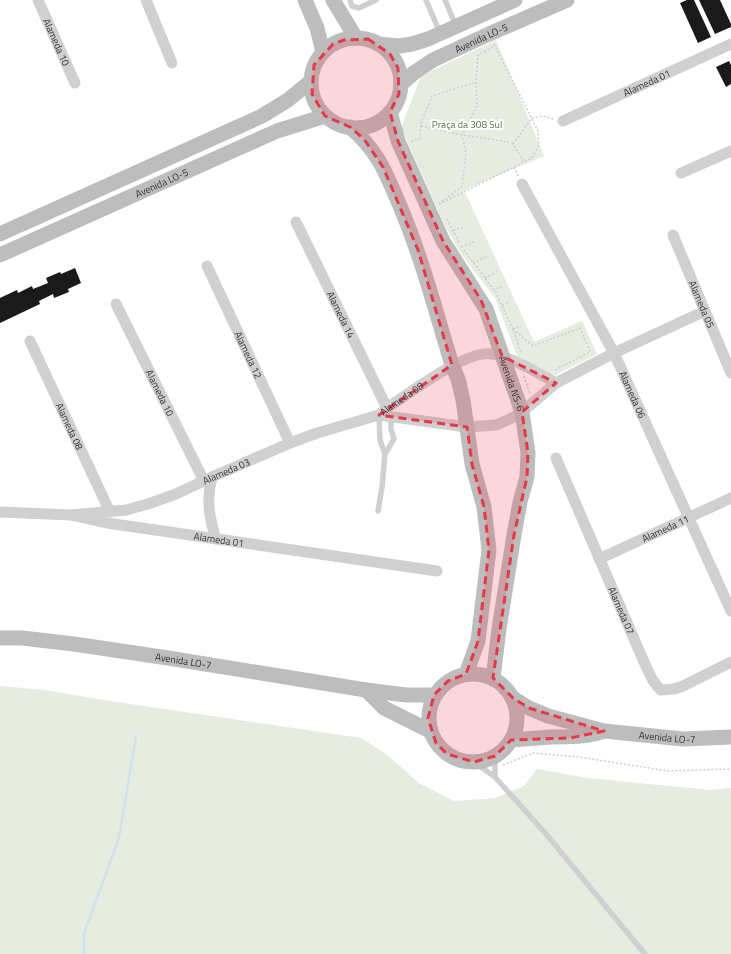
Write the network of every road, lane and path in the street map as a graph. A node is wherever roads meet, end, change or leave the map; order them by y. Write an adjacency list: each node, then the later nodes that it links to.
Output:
1 (38, 0): 21 (street, Alameda 10)
2 (146, 0): 18 (street)
3 (305, 0): 17 (street)
4 (333, 0): 13 (street)
5 (350, 0): 6 (lane)
6 (376, 0)
7 (426, 0): 12 (lane)
8 (445, 0): 11 (lane)
9 (515, 0): 11 (street, Avenida LO-5)
10 (567, 0): 14 (street, Avenida LO-5)
11 (456, 26): 12 (street, Avenida LO-5)
12 (440, 34): 15 (street, Avenida LO-5)
13 (356, 38): 15 (street); 17 (street)
14 (492, 40): 20 (path); 22 (street, Avenida LO-5); 25 (path)
15 (378, 44): 22 (street)
16 (731, 44): 26 (street, Alameda 01)
17 (323, 52): 19 (street)
18 (172, 63)
19 (311, 81): 24 (street); 40 (street, Avenida LO-5)
20 (476, 82): 27 (path); 29 (path)
21 (75, 83)
22 (401, 84): 23 (street)
23 (390, 112): 28 (street); 60 (street, Avenida NS-6)
24 (325, 116): 28 (street); 44 (street, Avenida LO-5)
25 (532, 118): 26 (path); 30 (path); 33 (path)
26 (563, 121)
27 (421, 126): 29 (path); 31 (path)
28 (350, 127): 62 (street)
29 (462, 135): 30 (path); 33 (path)
30 (513, 144): 33 (path)
31 (415, 148)
32 (731, 151): 34 (street)
33 (524, 162)
34 (681, 173)
35 (522, 184): 59 (street, Alameda 06)
36 (446, 217): 39 (path)
37 (296, 222): 67 (street, Alameda 14)
38 (465, 227): 39 (path)
39 (453, 230): 43 (path)
40 (0, 234)
41 (673, 235): 55 (street, Alameda 05)
42 (476, 241): 43 (path)
43 (462, 247): 46 (path)
44 (0, 255)
45 (488, 256): 46 (path)
46 (473, 263): 49 (path)
47 (207, 266): 70 (street, Alameda 12)
48 (498, 271): 49 (path)
49 (485, 278): 51 (path)
50 (504, 286): 51 (path)
51 (493, 290): 54 (path)
52 (510, 302): 54 (path)
53 (116, 304): 73 (street, Alameda 10)
54 (502, 306): 57 (path)
55 (705, 312): 59 (street, Alameda 08); 64 (street, Alameda 05)
56 (521, 326): 57 (path)
57 (513, 329): 61 (path); 63 (path)
58 (30, 341): 77 (street, Alameda 08)
59 (614, 353): 65 (street, Alameda 08); 79 (street, Alameda 06)
60 (502, 356): 61 (street, Alameda 08); 62 (street, Alameda 08); 66 (street, Avenida NS-6)
61 (521, 359): 65 (street, Alameda 08); 66 (path)
62 (452, 365): 67 (street, Alameda 08); 69 (street)
63 (552, 372)
64 (731, 373)
65 (556, 383): 66 (street, Alameda 08)
66 (527, 407): 69 (street, Alameda 08); 87 (street, Avenida NS-6)
67 (389, 413): 68 (street, Alameda 08); 69 (street, Alameda 08); 71 (lane)
68 (379, 415): 70 (street, Alameda 03); 71 (lane)
69 (467, 427): 86 (street)
70 (290, 443): 73 (street, Alameda 03)
71 (385, 454): 75 (lane)
72 (556, 458): 81 (street, Alameda 07)
73 (208, 479): 77 (street, Alameda 03); 80 (street)
74 (731, 498): 79 (street, Alameda 11)
75 (378, 511)
76 (0, 512): 78 (street, Alameda 01)
77 (110, 512): 78 (street, Alameda 03)
78 (71, 515): 80 (street, Alameda 01)
79 (688, 518): 81 (street, Alameda 11); 83 (street, Alameda 06)
80 (216, 539): 82 (street, Alameda 01)
81 (599, 559): 85 (street, Alameda 07)
82 (437, 571)
83 (731, 611)
84 (0, 638): 88 (street, Avenida LO-7)
85 (731, 662)
86 (466, 674): 87 (street); 89 (street)
87 (494, 678): 90 (street)
88 (366, 690): 89 (street, Avenida LO-7); 91 (street)
89 (434, 695): 91 (street)
90 (513, 698): 92 (street, Avenida LO-7); 94 (street)
91 (430, 731): 95 (street)
92 (604, 731): 93 (street, Avenida LO-7); 94 (street, Avenida LO-7)
93 (731, 737)
94 (511, 740): 96 (street)
95 (474, 762): 96 (street); 98 (lane)
96 (495, 762): 97 (path); 98 (lane)
97 (731, 769)
98 (495, 777): 99 (lane)
99 (644, 954)

